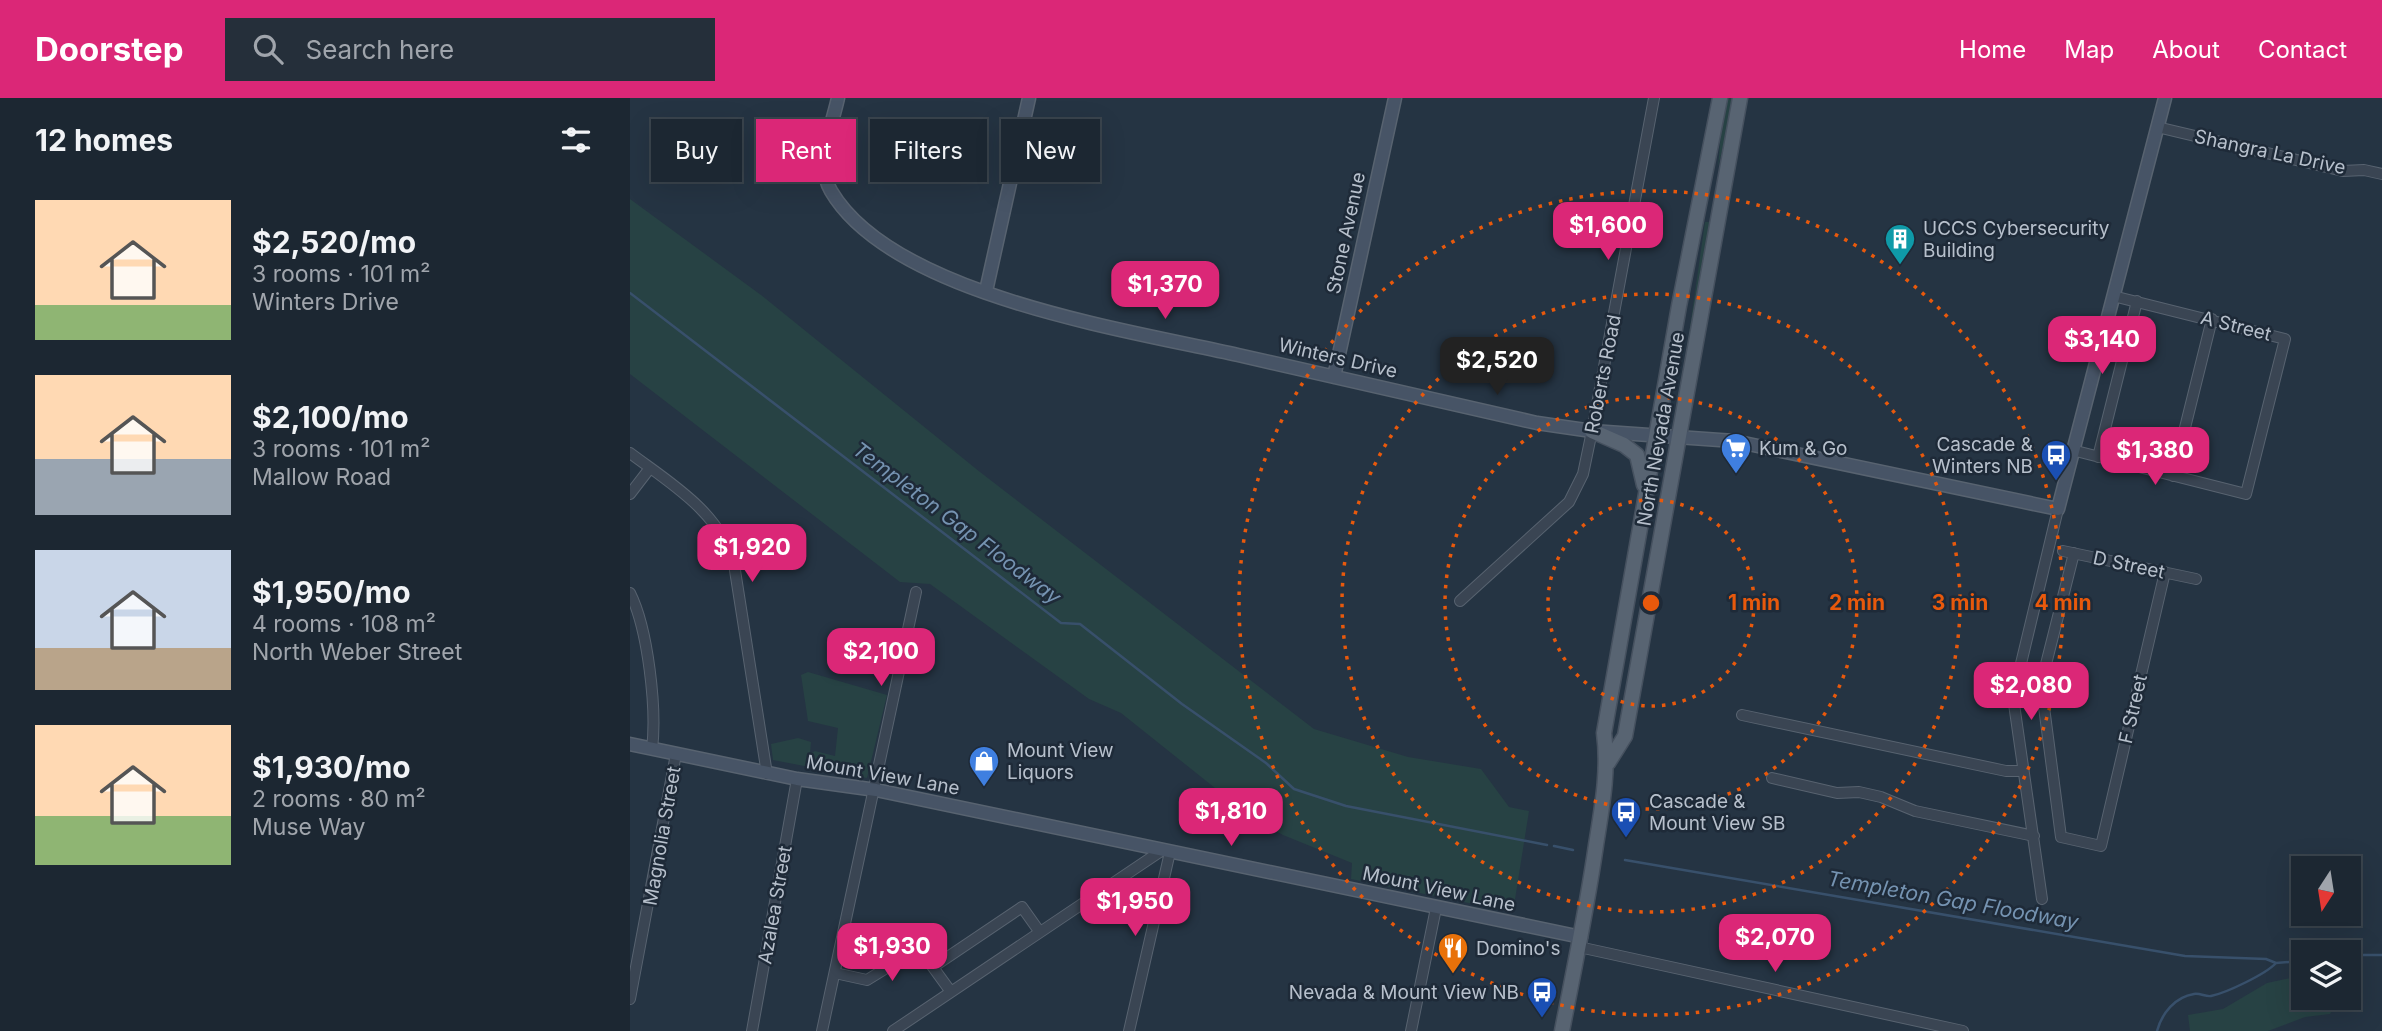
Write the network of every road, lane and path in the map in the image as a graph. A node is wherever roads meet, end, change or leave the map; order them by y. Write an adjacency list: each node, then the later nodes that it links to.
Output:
1 (838, 98): 12 (street, Winters Drive)
2 (1029, 98): 12 (street)
3 (1395, 98): 16 (street, Stone Avenue)
4 (1654, 98): 17 (street, Roberts Road)
5 (1720, 98): 10 (main road, North Nevada Avenue)
6 (1740, 98): 11 (main road, North Nevada Avenue)
7 (2165, 98): 8 (street)
8 (2157, 127): 9 (street, Shangra La Drive); 13 (street)
9 (2382, 174)
10 (1705, 179): 11 (street); 18 (main road, North Nevada Avenue)
11 (1725, 182): 19 (main road, North Nevada Avenue)
12 (986, 291): 16 (street, Winters Drive)
13 (2113, 296): 14 (street, A Street); 20 (street)
14 (2137, 302): 15 (street, A Street); 22 (street)
15 (2212, 320): 24 (street); 24 (street, A Street)
16 (1334, 377): 17 (street, Winters Drive)
17 (1592, 431): 18 (street, Winters Drive); 27 (main road); 34 (street, Roberts Road)
18 (1658, 435): 19 (street, Winters Drive); 27 (main road, North Nevada Avenue)
19 (1679, 437): 26 (street, Winters Drive); 39 (main road, North Nevada Avenue)
20 (2072, 450): 22 (street); 26 (street)
21 (630, 453): 23 (street)
22 (2098, 457): 24 (street)
23 (650, 468): 25 (street); 41 (street)
24 (2173, 476)
25 (630, 494)
26 (2057, 509): 28 (street)
27 (1644, 511): 39 (main road, North Nevada Avenue)
28 (2056, 549): 29 (street, D Street); 40 (street)
29 (2074, 553): 30 (street, D Street); 30 (street, F Street)
30 (2165, 572): 31 (street, D Street)
31 (2196, 579)
32 (630, 593): 37 (street, Magnolia Street)
33 (916, 593): 44 (street)
34 (1460, 601)
35 (1742, 716): 40 (street)
36 (630, 744): 37 (street, Mount View Lane)
37 (652, 749): 38 (street, Mount View Lane)
38 (677, 754): 41 (street, Mount View Lane); 54 (street, Magnolia Street)
39 (1608, 763): 50 (main road, North Nevada Avenue)
40 (2023, 771): 45 (street)
41 (767, 774): 43 (street, Mount View Lane)
42 (1772, 778): 45 (street)
43 (797, 779): 44 (street, Mount View Lane); 55 (street, Azalea Street)
44 (876, 790): 46 (street, Mount View Lane); 52 (street)
45 (2034, 836): 47 (street)
46 (1166, 851): 48 (street, Mount View Lane); 49 (street); 58 (street)
47 (2042, 899)
48 (1436, 908): 50 (street, Mount View Lane); 59 (street)
49 (1039, 931): 51 (street); 53 (street)
50 (1580, 942): 60 (main road, North Nevada Avenue); 61 (street, Mount View Lane)
51 (933, 967): 52 (street); 53 (street)
52 (835, 973): 56 (street)
53 (951, 992): 57 (street)
54 (630, 999)
55 (752, 1031)
56 (822, 1031)
57 (893, 1031)
58 (1129, 1031)
59 (1410, 1031)
60 (1562, 1031)
61 (1963, 1031)

